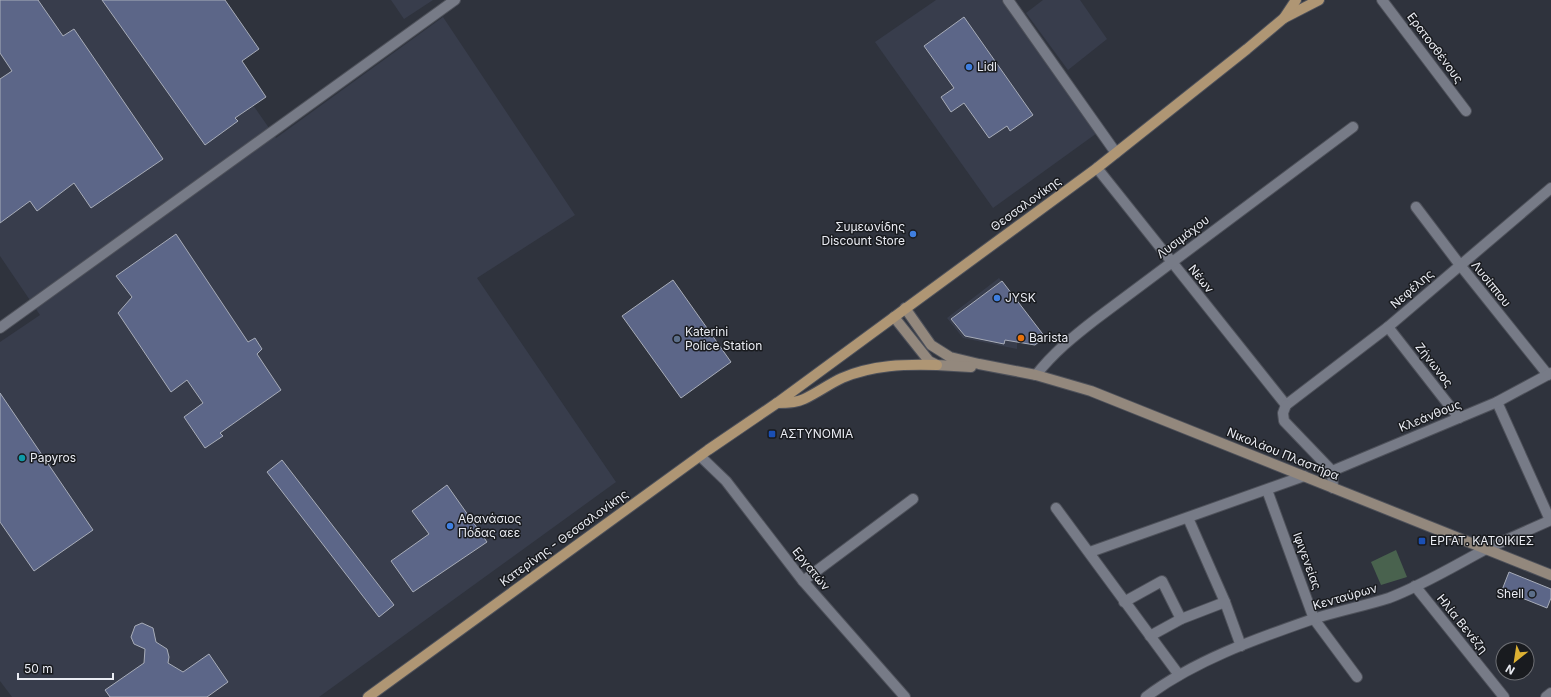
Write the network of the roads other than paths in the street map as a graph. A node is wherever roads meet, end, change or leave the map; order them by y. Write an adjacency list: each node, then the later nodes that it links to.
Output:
1 (455, 0): 18 (street)
2 (1008, 0): 9 (street)
3 (1296, 0): 6 (main road, Θεσσαλονίκης)
4 (1319, 0): 6 (main road, Θεσσαλονίκης)
5 (1382, 0): 7 (street, Ερατοσθένους)
6 (1284, 18): 9 (main road, Θεσσαλονίκης)
7 (1466, 112)
8 (1352, 127): 13 (street, Λυσιμάχου)
9 (1116, 153): 10 (main road, Θεσσαλονίκης)
10 (1097, 168): 13 (street, Νέων); 15 (main road, Θεσσαλονίκης)
11 (1551, 188): 14 (street, Νεφέλης)
12 (1416, 207): 14 (street, Λυσίππου)
13 (1171, 262): 22 (street, Λυσιμάχου); 25 (street, Νέων)
14 (1460, 266): 17 (street, Νεφέλης); 21 (street, Λυσίππου)
15 (905, 308): 16 (main road, Θεσσαλονίκης); 20 (main road, Νικολάου Πλαστήρα)
16 (894, 317): 19 (main road); 24 (main road, Θεσσαλονίκης)
17 (1388, 327): 25 (street, Νεφέλης); 26 (street, Ζήνωνος)
18 (0, 328)
19 (937, 365): 20 (main road, Νικολάου Πλαστήρα); 24 (main road)
20 (1001, 369): 22 (main road, Νικολάου Πλαστήρα)
21 (1549, 374): 23 (street, Κλεάνθους)
22 (1036, 375): 29 (main road, Νικολάου Πλαστήρα)
23 (1497, 402): 26 (street, Κλεάνθους); 35 (street)
24 (777, 403): 27 (main road, Κατερίνης - Θεσσαλονίκης)
25 (1286, 405): 28 (street)
26 (1459, 418): 28 (street, Κλεάνθους)
27 (700, 456): 39 (street, Εργατών); 50 (main road, Κατερίνης - Θεσσαλονίκης)
28 (1332, 471): 30 (street)
29 (1304, 476): 30 (main road, Νικολάου Πλαστήρα); 31 (street)
30 (1333, 488): 36 (main road, Νικολάου Πλαστήρα)
31 (1267, 490): 34 (street); 44 (street, Ιφιγενείας)
32 (914, 499): 39 (street)
33 (1056, 508): 37 (street)
34 (1188, 518): 37 (street); 42 (street)
35 (1551, 520): 36 (street, Κενταύρων)
36 (1486, 549): 38 (main road, Νικολάου Πλαστήρα); 40 (street, Κενταύρων)
37 (1090, 552): 41 (street)
38 (1551, 575)
39 (803, 581): 51 (street, Εργατών)
40 (1415, 586): 44 (street, Κενταύρων); 53 (street, Ηλία Βενέζη)
41 (1124, 602): 43 (street); 45 (street)
42 (1225, 602): 43 (street); 46 (street)
43 (1181, 619): 45 (street)
44 (1314, 619): 46 (street, Κενταύρων); 48 (street, Ιφιγενείας)
45 (1150, 636): 47 (street)
46 (1241, 646): 47 (street, Κενταύρων)
47 (1178, 675): 52 (street, Κενταύρων)
48 (1357, 677)
49 (1551, 693): 54 (street)
50 (368, 697)
51 (905, 697)
52 (1146, 697)
53 (1504, 697)
54 (1546, 697)

